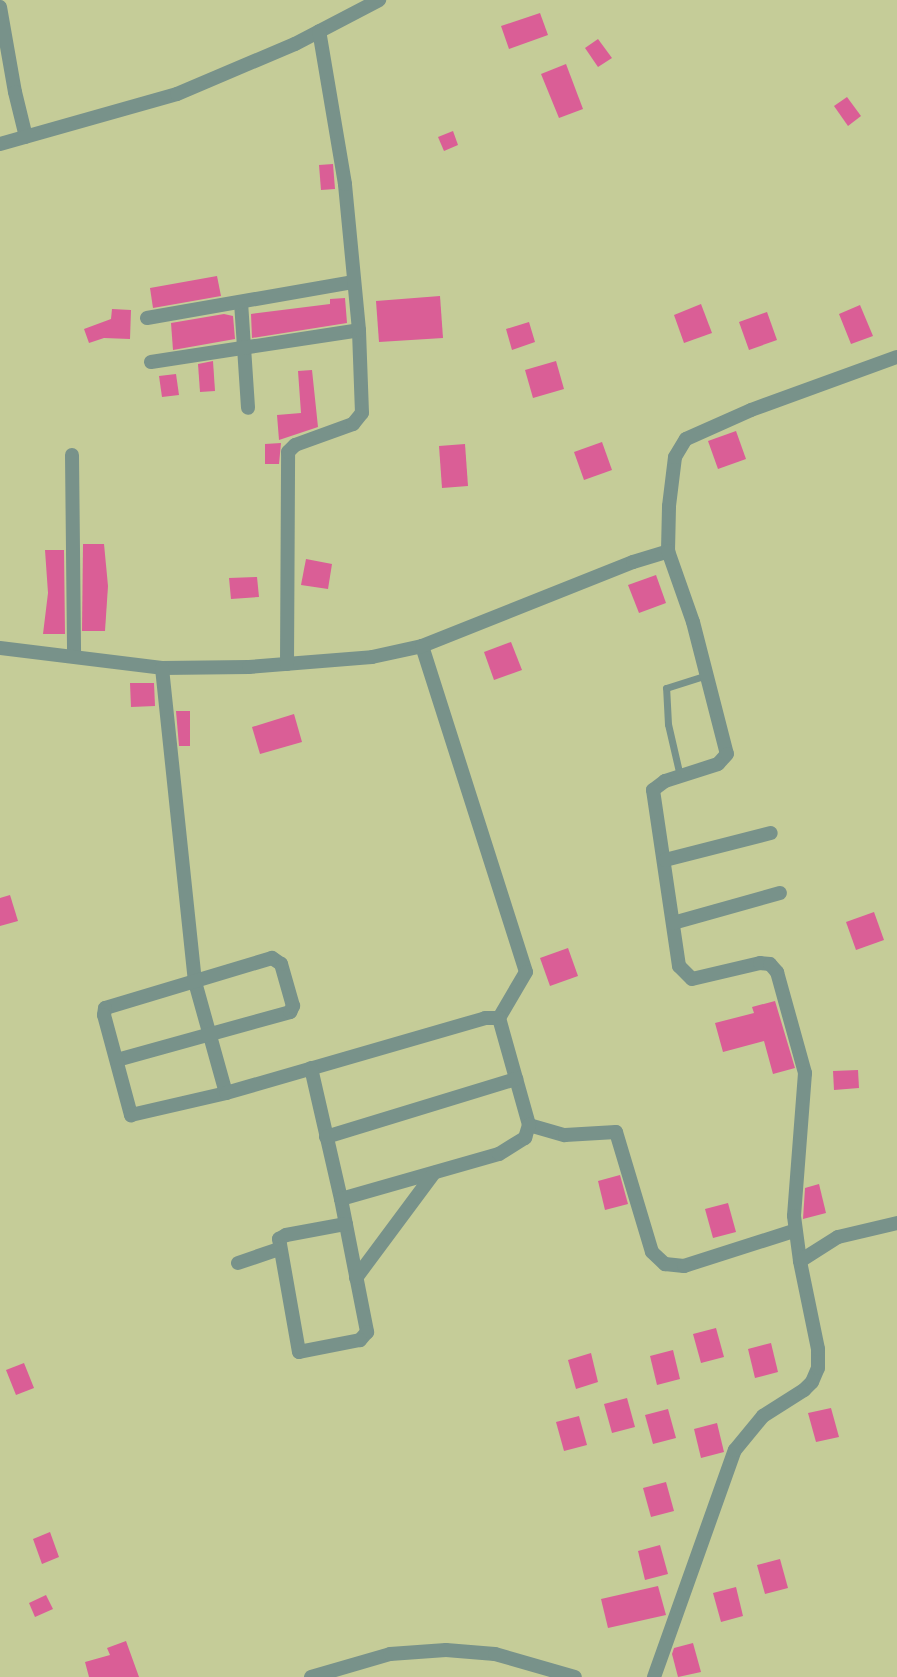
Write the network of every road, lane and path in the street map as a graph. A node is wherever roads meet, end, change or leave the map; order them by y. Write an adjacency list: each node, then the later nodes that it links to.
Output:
1 (379, 0): 3 (street)
2 (0, 7): 4 (street)
3 (320, 31): 4 (street); 6 (street)
4 (26, 137): 5 (street)
5 (0, 144)
6 (354, 282): 7 (street); 9 (street)
7 (241, 302): 8 (street); 10 (street)
8 (147, 318)
9 (359, 330): 10 (street); 19 (street)
10 (242, 348): 12 (street); 13 (street)
11 (897, 356): 15 (street)
12 (151, 362)
13 (248, 408)
14 (72, 456): 18 (street)
15 (668, 551): 16 (street); 21 (street)
16 (422, 646): 19 (street); 28 (street)
17 (0, 648): 18 (street)
18 (74, 656): 20 (street)
19 (287, 664): 20 (street)
20 (162, 668): 27 (street)
21 (706, 675): 22 (lane); 22 (street)
22 (680, 776): 24 (street)
23 (770, 833): 24 (street)
24 (664, 860): 26 (street)
25 (780, 893): 26 (street)
26 (673, 923): 40 (street)
27 (195, 982): 29 (street); 29 (street); 30 (street)
28 (499, 1018): 31 (street); 32 (street)
29 (210, 1035): 30 (street); 33 (street)
30 (117, 1060): 33 (street)
31 (311, 1068): 33 (street); 35 (street)
32 (516, 1079): 34 (street); 35 (street)
33 (226, 1093)
34 (529, 1125): 36 (street); 40 (street)
35 (326, 1137): 37 (street)
36 (434, 1173): 37 (street); 44 (street)
37 (341, 1199): 39 (street)
38 (897, 1223): 42 (street)
39 (346, 1224): 41 (street); 44 (street)
40 (794, 1231): 42 (street)
41 (280, 1248): 43 (street); 44 (street)
42 (800, 1261): 47 (street)
43 (238, 1263)
44 (356, 1278)
45 (312, 1677): 46 (street)
46 (575, 1677)
47 (654, 1677)

